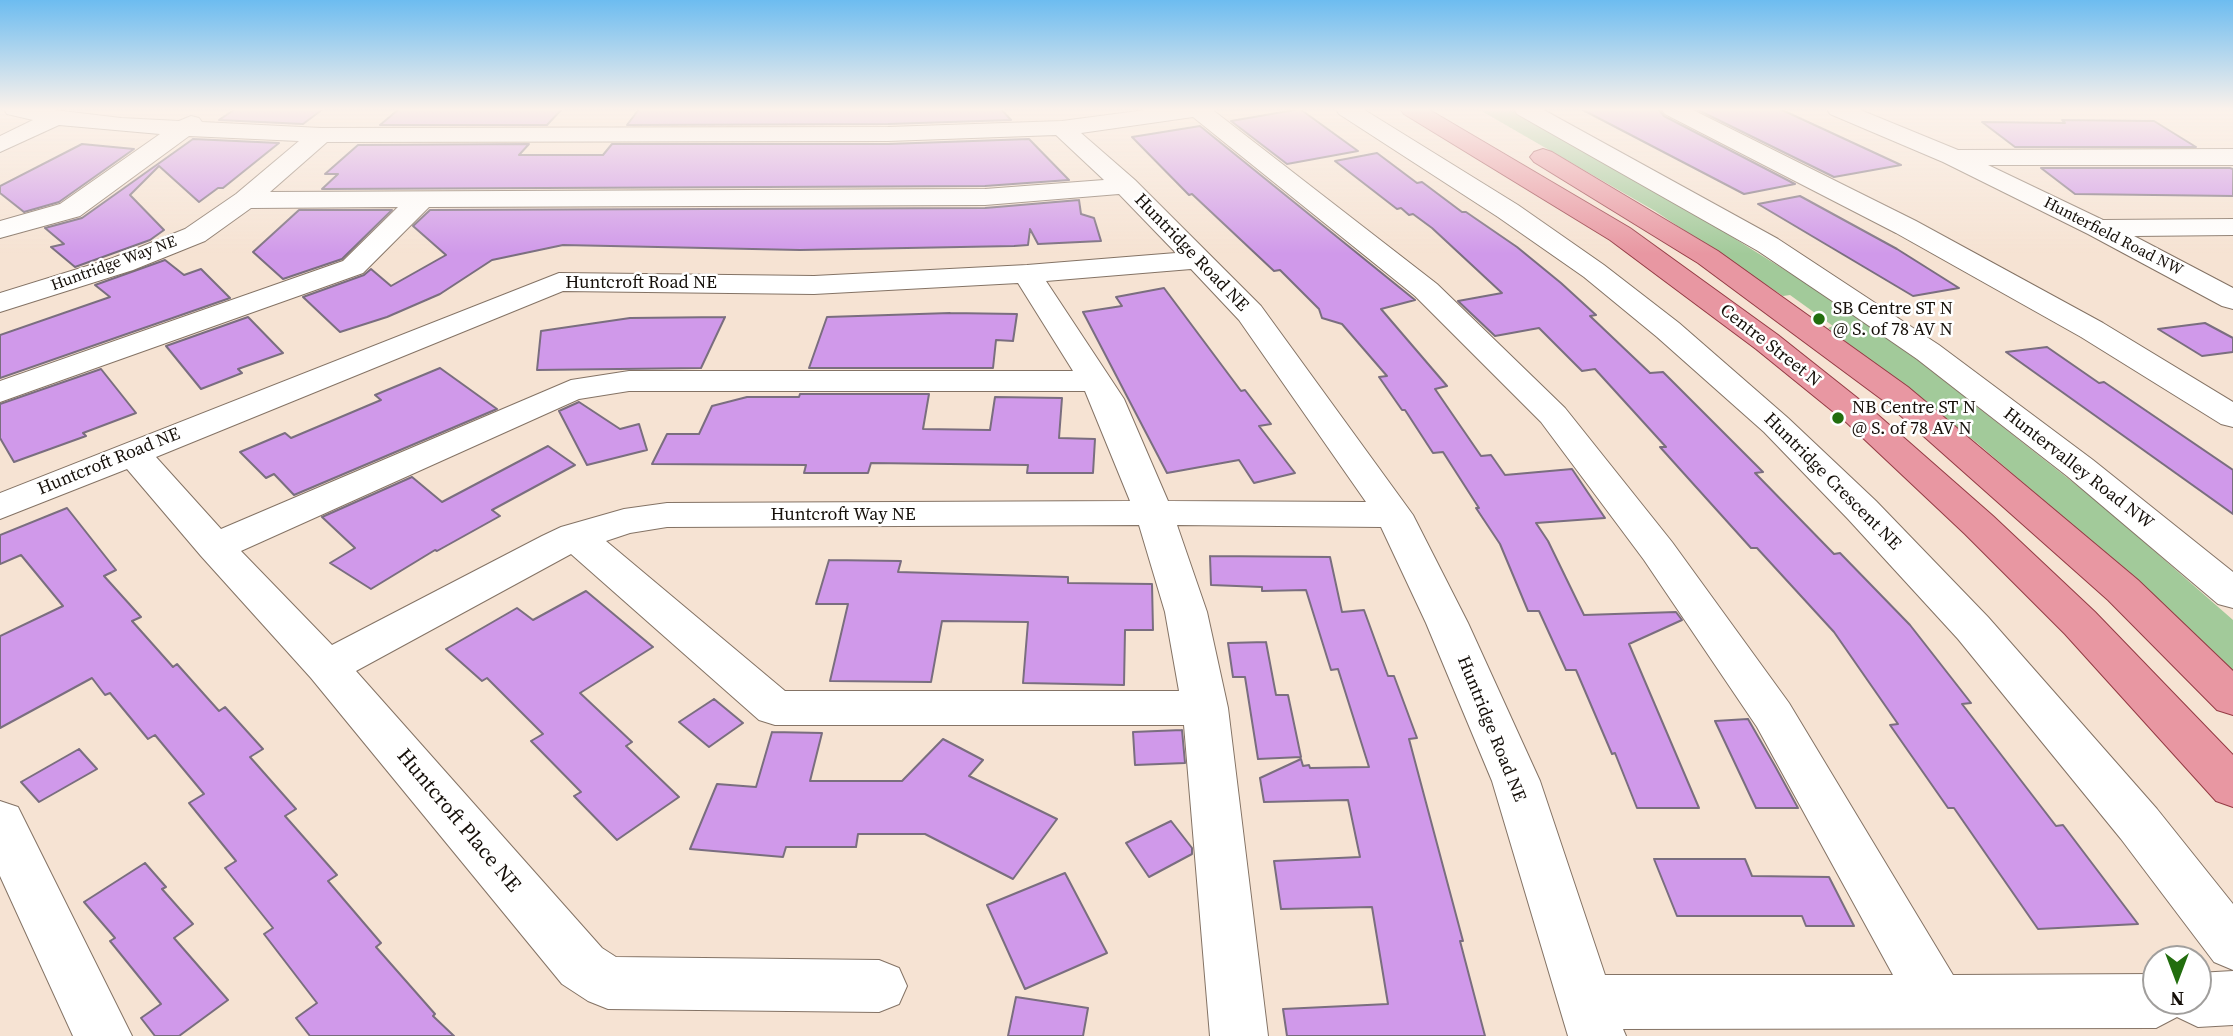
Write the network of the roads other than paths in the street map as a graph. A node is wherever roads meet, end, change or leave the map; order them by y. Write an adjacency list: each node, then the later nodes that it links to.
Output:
1 (143, 157): 16 (street)
2 (295, 157): 12 (street, Huntridge Way NE)
3 (1094, 157): 11 (street, Huntridge Road NE)
4 (1261, 157): 41 (street)
5 (1423, 157): 36 (street, Huntridge Crescent NE)
6 (1492, 157): 34 (main road, Centre Street N)
7 (1543, 157): 32 (main road, Centre Street N)
8 (1611, 157): 30 (street, Huntervalley Road NW)
9 (1768, 157): 23 (street)
10 (1952, 157): 15 (street, Hunterfield Road NW)
11 (1126, 186): 13 (street); 17 (street, Huntridge Road NE)
12 (245, 200): 13 (street); 20 (street, Huntridge Way NE)
13 (421, 200): 22 (street)
14 (2233, 226): 15 (street)
15 (2098, 228): 19 (street, Hunterfield Road NW)
16 (0, 230)
17 (1199, 260): 18 (street, Huntcroft Road NE); 27 (street, Huntridge Road NE)
18 (1027, 274): 21 (street); 24 (street, Huntcroft Road NE)
19 (2233, 300)
20 (0, 303)
21 (1095, 381): 26 (street); 29 (street)
22 (0, 393)
23 (2233, 417)
24 (132, 452): 25 (street, Huntcroft Road NE); 29 (street, Huntcroft Place NE)
25 (0, 506)
26 (1154, 513): 27 (street, Huntcroft Way NE); 28 (street, Huntcroft Way NE); 33 (street)
27 (1394, 515): 42 (street, Huntridge Road NE)
28 (575, 536): 31 (street, Huntcroft Way NE); 33 (street)
29 (215, 547): 31 (street, Huntcroft Place NE)
30 (2233, 594)
31 (327, 667): 37 (street, Huntcroft Place NE)
32 (2233, 698)
33 (1205, 708): 44 (street)
34 (2233, 787)
35 (0, 822): 43 (street)
36 (2233, 945)
37 (879, 986)
38 (2233, 998): 39 (street)
39 (2212, 999)
40 (2142, 1001): 41 (street)
41 (1939, 1003): 42 (street)
42 (1592, 1019)
43 (103, 1036)
44 (1239, 1036)

